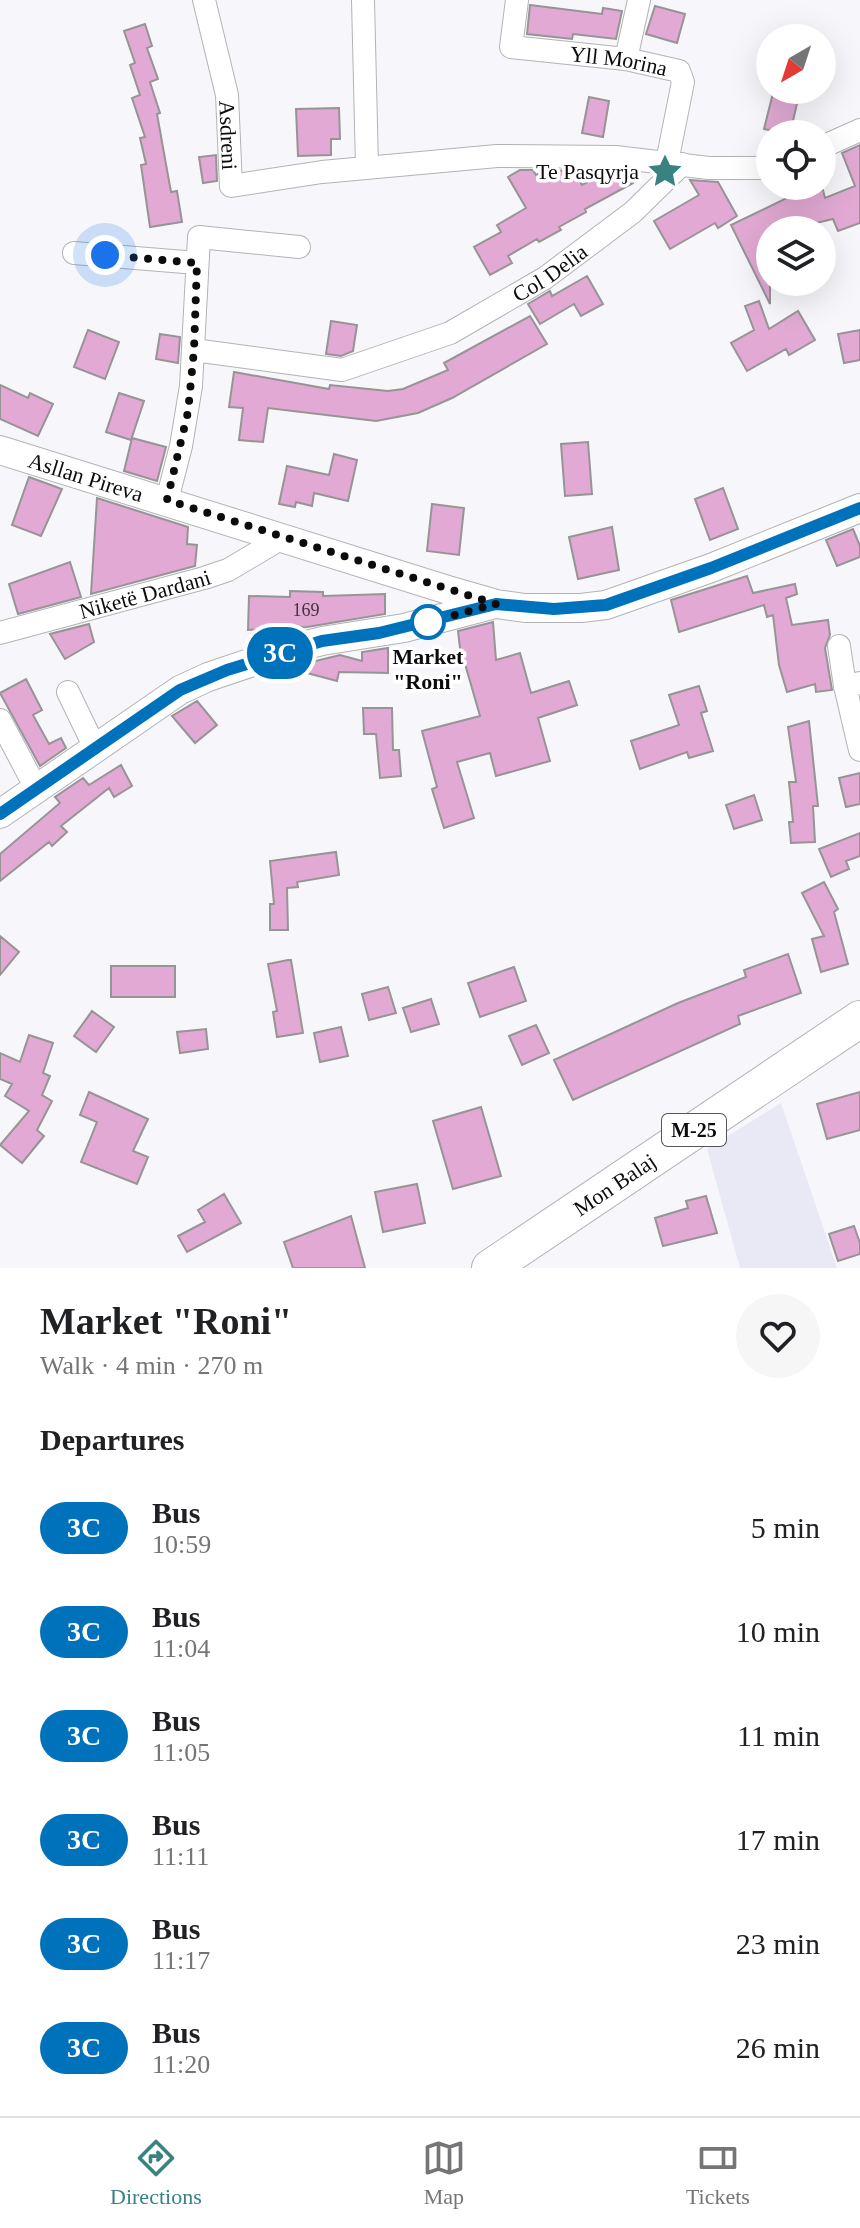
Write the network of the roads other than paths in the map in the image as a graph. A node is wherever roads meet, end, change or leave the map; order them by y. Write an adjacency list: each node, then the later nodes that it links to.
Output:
1 (204, 0): 9 (street, Asdreni)
2 (363, 0): 9 (street)
3 (517, 0): 5 (street, Yll Morina)
4 (639, 0): 5 (street)
5 (626, 59): 8 (street, Yll Morina)
6 (860, 130): 7 (street)
7 (836, 141)
8 (675, 163): 9 (street, Asdreni); 10 (street, Asdreni); 14 (street, Col Delia)
9 (367, 167)
10 (756, 169)
11 (299, 247): 13 (street)
12 (74, 253): 13 (street)
13 (197, 263): 14 (street)
14 (194, 350): 16 (street)
15 (0, 450): 16 (street, Asllan Pireva)
16 (167, 500): 18 (street, Asllan Pireva)
17 (860, 508): 19 (street, Asllan Pireva)
18 (282, 538): 19 (street, Asllan Pireva); 20 (street, Niketë Dardani)
19 (496, 604): 25 (street)
20 (0, 633)
21 (839, 646): 22 (street)
22 (852, 685): 26 (street)
23 (68, 692): 25 (street)
24 (0, 720): 27 (street)
25 (96, 750): 27 (street)
26 (860, 750)
27 (37, 790): 28 (street)
28 (0, 814)
29 (860, 1019): 30 (main road, Mon Balaj / M-25)
30 (490, 1268)

